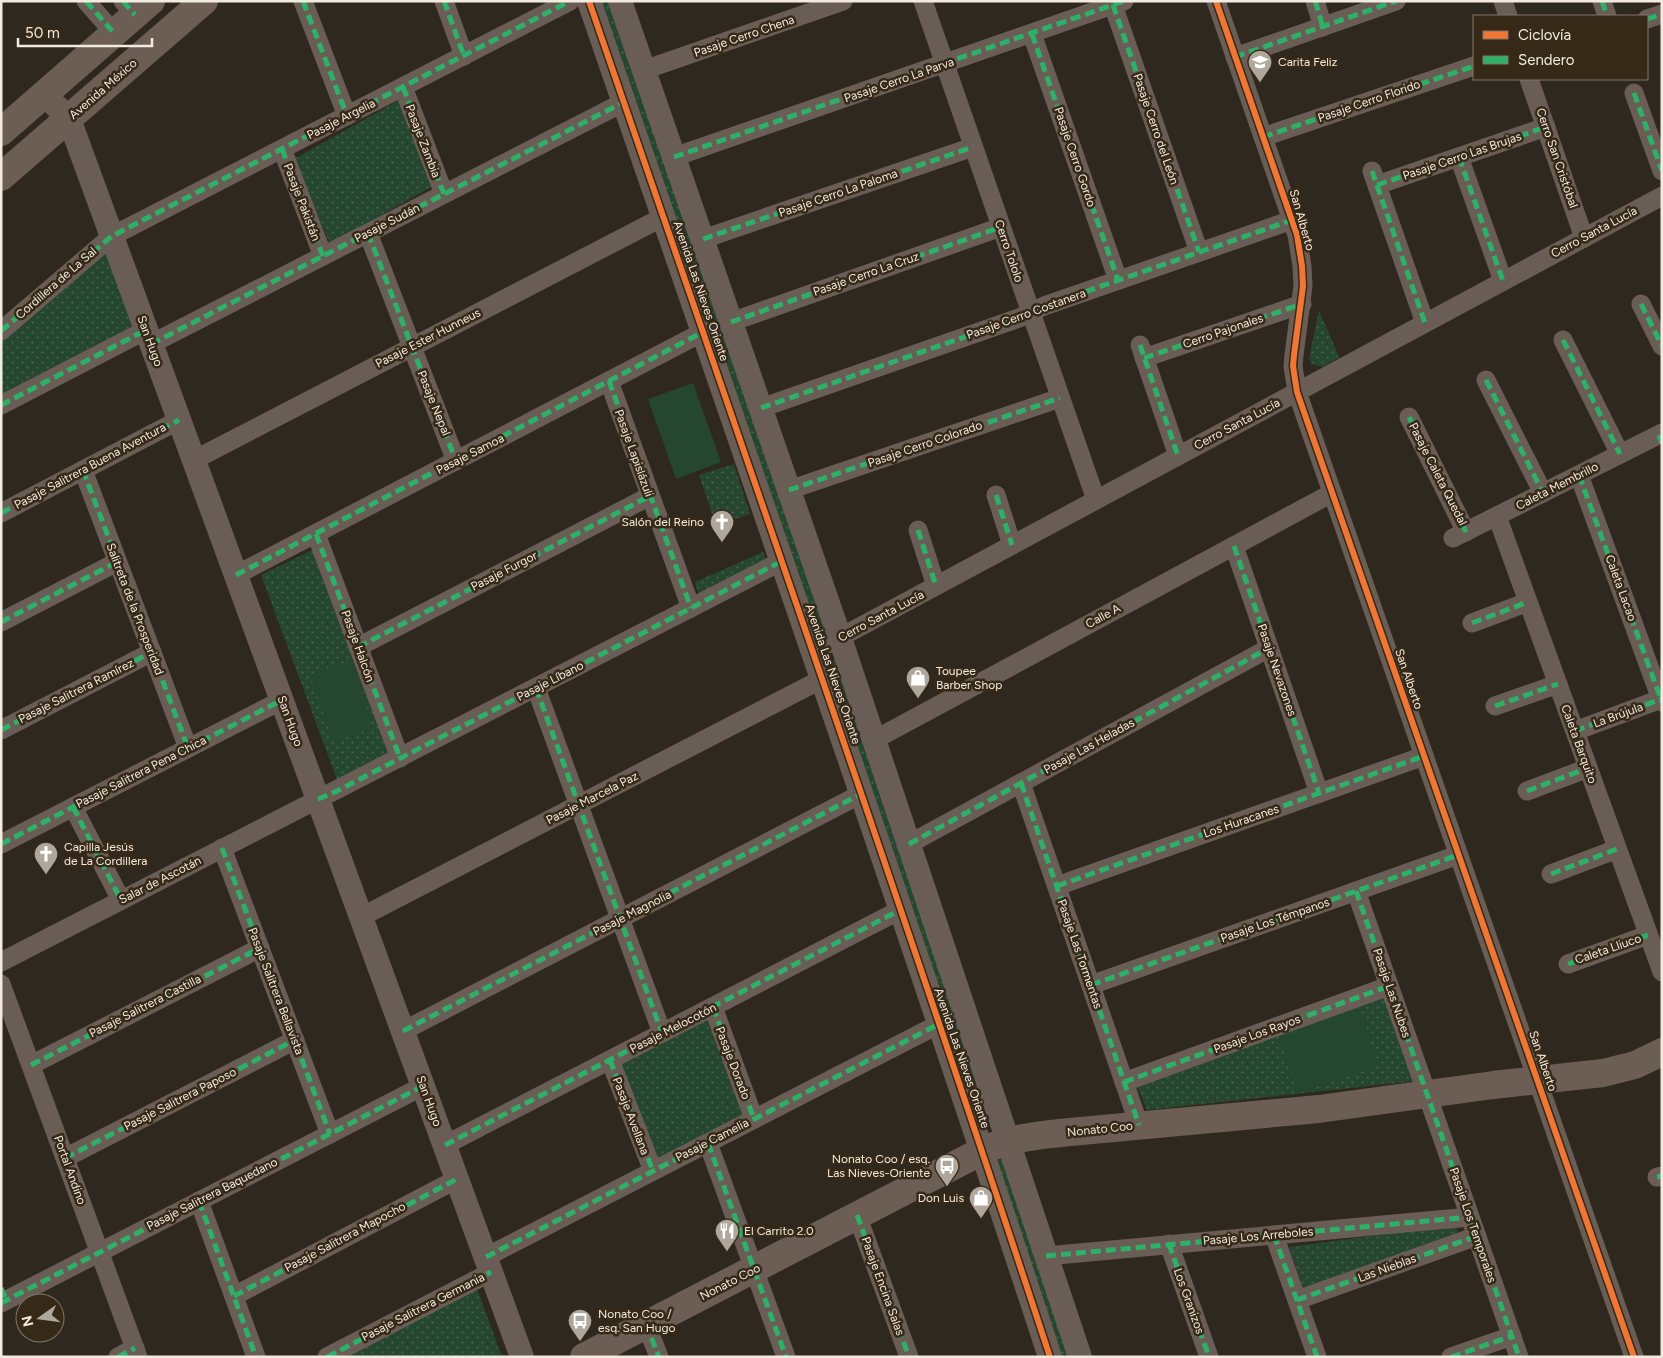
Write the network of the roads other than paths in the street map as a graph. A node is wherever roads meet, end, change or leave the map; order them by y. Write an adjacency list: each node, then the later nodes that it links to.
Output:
1 (86, 1): 22 (street)
2 (204, 1): 35 (main road, Avenida México)
3 (303, 1): 34 (street)
4 (444, 1): 24 (street)
5 (570, 1): 24 (street, Pasaje Argelia)
6 (589, 1): 33 (street, Avenida Las Nieves Oriente)
7 (620, 1): 28 (street, Avenida Las Nieves Oriente)
8 (844, 1): 28 (street, Pasaje Cerro Chena)
9 (923, 1): 26 (street, Cerro Tololo)
10 (1216, 1): 25 (street, San Alberto)
11 (1315, 1): 21 (street)
12 (1396, 1): 21 (street)
13 (1503, 1): 18 (street)
14 (1602, 1): 19 (street)
15 (1118, 3): 23 (street, Pasaje Cerro La Parva); 54 (street, Pasaje Cerro del León)
16 (137, 6): 22 (main road)
17 (1662, 14): 20 (street)
18 (1508, 15)
19 (1607, 15)
20 (1648, 19)
21 (1324, 26): 25 (street)
22 (114, 33): 32 (main road)
23 (1032, 34): 26 (street, Pasaje Cerro La Parva); 56 (street, Pasaje Cerro Gordo)
24 (464, 56): 30 (street, Pasaje Argelia)
25 (1236, 57): 38 (street, San Alberto)
26 (944, 64): 39 (street, Cerro Tololo); 41 (street, Pasaje Cerro La Parva)
27 (1473, 66): 38 (street, Pasaje Cerro Florido)
28 (644, 70): 41 (street, Avenida Las Nieves Oriente)
29 (1529, 80): 36 (street, Cerro San Cristóbal)
30 (403, 87): 34 (street, Pasaje Argelia); 45 (street, Pasaje Zambia)
31 (1634, 93): 43 (street)
32 (44, 94): 35 (street, San Hugo); 37 (main road)
33 (624, 102): 45 (street, Pasaje Sudán); 47 (street, Avenida Las Nieves Oriente)
34 (347, 116): 40 (street, Pasaje Argelia)
35 (69, 119): 44 (main road, Avenida México); 51 (street, San Hugo)
36 (1546, 127): 42 (street, Pasaje Cerro Las Brujas); 52 (street, Cerro San Cristóbal)
37 (1, 132)
38 (1263, 137): 48 (street, San Alberto)
39 (973, 147): 49 (street, Cerro Tololo); 53 (street, Pasaje Cerro La Paloma)
40 (282, 149): 51 (street, Pasaje Argelia); 55 (street, Pasaje Pakistán)
41 (674, 157): 53 (street, Avenida Las Nieves Oriente)
42 (1459, 157): 57 (street); 62 (street, Pasaje Cerro Las Brujas)
43 (1662, 171)
44 (1, 177)
45 (444, 194): 50 (street, Pasaje Sudán)
46 (1662, 196): 52 (street, Cerro Santa Lucía)
47 (663, 216): 64 (street, Avenida Las Nieves Oriente); 68 (street, Pasaje Ester Hunneus)
48 (1292, 220): 54 (street, Pasaje Cerro Costanera); 58 (street, San Alberto)
49 (1001, 227): 60 (street, Cerro Tololo); 61 (street, Pasaje Cerro La Cruz)
50 (368, 233): 55 (street, Pasaje Sudán); 68 (street, Pasaje Nepal)
51 (112, 236): 63 (street, Cordillera de La Sal); 65 (street, San Hugo)
52 (1584, 238): 57 (street, Cerro Santa Lucía)
53 (703, 239): 61 (street, Avenida Las Nieves Oriente)
54 (1199, 252): 56 (street, Pasaje Cerro Costanera)
55 (323, 256): 65 (street, Pasaje Sudán)
56 (1118, 280): 60 (street, Pasaje Cerro Costanera)
57 (1503, 281): 62 (street, Cerro Santa Lucía)
58 (1302, 304): 71 (street, San Alberto); 79 (street, Cerro Pajonales)
59 (1641, 304): 67 (street)
60 (1031, 312): 72 (street, Cerro Tololo); 74 (street, Pasaje Cerro Costanera)
61 (731, 322): 74 (street, Avenida Las Nieves Oriente)
62 (1426, 323): 71 (street, Cerro Santa Lucía)
63 (1, 331)
64 (703, 332): 70 (street, Pasaje Samoa); 97 (street, Avenida Las Nieves Oriente)
65 (149, 337): 73 (street, Pasaje Sudán); 76 (street, San Hugo)
66 (1563, 340): 78 (street)
67 (1662, 346)
68 (412, 347): 80 (street, Pasaje Ester Hunneus); 81 (street, Pasaje Nepal)
69 (1486, 380): 86 (street)
70 (609, 382): 81 (street, Pasaje Samoa); 88 (street, Pasaje Lapislázuli)
71 (1297, 392): 79 (street, Cerro Santa Lucía); 85 (street, San Alberto)
72 (1060, 398): 84 (street, Pasaje Cerro Colorado); 89 (street, Cerro Tololo)
73 (1, 405)
74 (761, 408): 84 (street, Avenida Las Nieves Oriente)
75 (1409, 416): 94 (street, Pasaje Caleta Quedal)
76 (179, 420): 80 (street, San Hugo); 82 (street, Pasaje Salitrera Buena Aventura)
77 (1661, 437): 78 (street, Caleta Membrillo)
78 (1620, 454): 83 (street, Caleta Membrillo)
79 (1178, 456): 89 (street, Cerro Santa Lucía)
80 (194, 460): 99 (street, San Hugo)
81 (456, 461): 93 (street, Pasaje Samoa)
82 (83, 470): 90 (street, Pasaje Salitrera Buena Aventura); 98 (street, Salitreta de la Prosperidad)
83 (1580, 474): 86 (street, Caleta Membrillo); 113 (street, Caleta Lacao)
84 (789, 490): 105 (street, Avenida Las Nieves Oriente)
85 (1332, 492): 96 (street, Calle A); 120 (street, San Alberto)
86 (1542, 493): 91 (street, Caleta Membrillo)
87 (996, 495): 95 (street)
88 (650, 496): 102 (street, Pasaje Lapislázuli); 106 (street, Pasaje Furgor)
89 (1096, 500): 95 (street, Cerro Santa Lucía)
90 (1, 512)
91 (1497, 516): 94 (street, Caleta Membrillo); 101 (street, Caleta Barquito)
92 (918, 530): 100 (street)
93 (316, 534): 99 (street, Pasaje Samoa); 106 (street, Pasaje Halcón)
94 (1460, 535)
95 (1012, 545): 100 (street, Cerro Santa Lucía)
96 (1234, 546): 107 (street, Pasaje Nevazones); 118 (street, Calle A)
97 (782, 561): 102 (street, Pasaje Líbano); 109 (street, Avenida Las Nieves Oriente)
98 (117, 562): 103 (street); 108 (street, Salitreta de la Prosperidad)
99 (236, 575): 114 (street, San Hugo)
100 (936, 586): 105 (street, Cerro Santa Lucía)
101 (1528, 602): 104 (street); 111 (street, Caleta Barquito)
102 (691, 608): 112 (street, Pasaje Líbano)
103 (1, 622)
104 (1472, 623)
105 (840, 638): 109 (street, Cerro Santa Lucía); 118 (street, Avenida Las Nieves Oriente)
106 (358, 646): 121 (street, Pasaje Halcón)
107 (1269, 648): 123 (street, Pasaje Las Heladas); 125 (street, Pasaje Nevazones)
108 (152, 652): 116 (street, Pasaje Salitrera Ramírez); 119 (street, Salitreta de la Prosperidad)
109 (813, 652): 110 (street, Avenida Las Nieves Oriente)
110 (822, 679): 126 (street, Avenida Las Nieves Oriente); 128 (street, Pasaje Marcela Paz)
111 (1558, 684): 115 (street); 117 (street, Caleta Barquito)
112 (536, 688): 121 (street, Pasaje Líbano); 128 (street)
113 (1660, 695): 117 (street, La Brújula)
114 (282, 700): 119 (street, Pasaje Salitrera Pena Chica); 127 (street, San Hugo)
115 (1495, 706)
116 (1, 730)
117 (1574, 731): 122 (street, Caleta Barquito)
118 (874, 740): 131 (street, Avenida Las Nieves Oriente)
119 (188, 748): 129 (street, Pasaje Salitrera Pena Chica)
120 (1424, 756): 125 (street, Los Huracanes); 134 (street, San Alberto)
121 (400, 758): 127 (street, Pasaje Líbano)
122 (1588, 768): 124 (street); 133 (street, Caleta Barquito)
123 (1021, 783): 131 (street, Pasaje Las Heladas); 136 (street, Pasaje Las Tormentas)
124 (1527, 791)
125 (1319, 793): 136 (street, Los Huracanes)
126 (861, 794): 139 (street, Avenida Las Nieves Oriente); 141 (street, Pasaje Magnolia)
127 (318, 798): 132 (street, Salar de Ascotán); 140 (street, San Hugo)
128 (579, 805): 140 (street, Pasaje Marcela Paz); 141 (street)
129 (73, 807): 130 (street, Pasaje Salitrera Pena Chica); 138 (street)
130 (1, 844)
131 (909, 844): 165 (street, Avenida Las Nieves Oriente)
132 (222, 848): 138 (street, Salar de Ascotán); 143 (street, Pasaje Salitrera Bellavista)
133 (1617, 849): 135 (street); 142 (street, Caleta Barquito)
134 (1458, 855): 137 (street, Pasaje Los Témpanos); 158 (street, San Alberto)
135 (1551, 874)
136 (1057, 886): 148 (street, Pasaje Las Tormentas)
137 (1356, 891): 148 (street, Pasaje Los Témpanos); 149 (street, Pasaje Las Nubes)
138 (121, 900): 144 (street, Salar de Ascotán)
139 (900, 910): 150 (street, Pasaje Melocotón); 151 (street, Avenida Las Nieves Oriente)
140 (361, 917): 152 (street, San Hugo)
141 (620, 919): 152 (street, Pasaje Magnolia); 153 (street)
142 (1648, 935): 145 (street, Caleta Lliuco); 146 (street, Caleta Barquito)
143 (260, 948): 154 (street, Pasaje Salitrera Bellavista); 157 (street, Pasaje Salitrera Castilla)
144 (1, 962)
145 (1568, 964)
146 (1662, 972)
147 (1, 984): 157 (street, Portal Andino)
148 (1091, 985): 159 (street, Pasaje Las Tormentas)
149 (1389, 986): 159 (street, Pasaje Los Rayos); 161 (street, Pasaje Las Nubes)
150 (712, 1007): 153 (street, Pasaje Melocotón); 162 (street, Pasaje Dorado)
151 (939, 1024): 162 (street, Pasaje Camelia); 168 (street, Avenida Las Nieves Oriente)
152 (403, 1031): 160 (street, San Hugo)
153 (662, 1033): 156 (street, Pasaje Melocotón)
154 (294, 1040): 164 (street, Pasaje Salitrera Bellavista); 169 (street, Pasaje Salitrera Paposo)
155 (1662, 1052): 158 (main road, Nonato Coo)
156 (610, 1060): 167 (street, Pasaje Melocotón); 170 (street, Pasaje Avellana)
157 (31, 1065): 169 (street, Portal Andino)
158 (1537, 1080): 161 (main road, Nonato Coo); 201 (street, San Alberto)
159 (1124, 1082): 163 (street, Pasaje Las Tormentas)
160 (423, 1086): 164 (street, Pasaje Salitrera Baquedano); 167 (street, San Hugo)
161 (1427, 1094): 163 (main road, Nonato Coo); 174 (street, Pasaje Los Temporales)
162 (754, 1119): 166 (street, Pasaje Camelia)
163 (1139, 1125): 165 (main road, Nonato Coo)
164 (330, 1134): 172 (street, Pasaje Salitrera Baquedano)
165 (1008, 1141): 168 (main road, Nonato Coo); 179 (street, Avenida Las Nieves Oriente)
166 (708, 1142): 170 (street, Pasaje Camelia); 181 (street)
167 (445, 1145): 171 (street, San Hugo)
168 (982, 1151): 173 (main road, Nonato Coo); 195 (street, Avenida Las Nieves Oriente)
169 (65, 1158): 178 (street, Portal Andino)
170 (653, 1171): 180 (street, Pasaje Camelia)
171 (457, 1179): 180 (street, San Hugo); 182 (street, Pasaje Salitrera Mapocho)
172 (199, 1201): 178 (street, Pasaje Salitrera Baquedano); 182 (street)
173 (857, 1216): 181 (main road, Nonato Coo); 194 (street, Pasaje Encina Salas)
174 (1470, 1217): 175 (street, Pasaje Los Arreboles); 176 (street, Pasaje Los Temporales)
175 (1274, 1235): 177 (street, Pasaje Los Arreboles); 184 (street)
176 (1477, 1236): 184 (street, Las Nieblas); 186 (street, Pasaje Los Temporales)
177 (1169, 1244): 179 (street, Pasaje Los Arreboles); 197 (street, Los Granizos)
178 (99, 1252): 183 (street, Pasaje Salitrera Baquedano); 187 (street, Portal Andino)
179 (1046, 1256): 196 (street, Avenida Las Nieves Oriente)
180 (489, 1264): 189 (street, Pasaje Salitrera Germania); 190 (street, San Hugo)
181 (754, 1269): 185 (main road, Nonato Coo); 193 (street)
182 (234, 1296): 188 (street)
183 (3, 1297)
184 (1297, 1300): 198 (street)
185 (646, 1324): 191 (main road, Nonato Coo); 192 (street)
186 (1512, 1336): 199 (street); 200 (street, Pasaje Los Temporales)
187 (130, 1354)
188 (256, 1357)
189 (327, 1357)
190 (522, 1357)
191 (584, 1357)
192 (659, 1357)
193 (786, 1357)
194 (909, 1357)
195 (1050, 1357)
196 (1080, 1357)
197 (1209, 1357)
198 (1317, 1357)
199 (1451, 1357)
200 (1519, 1357)
201 (1634, 1357)

